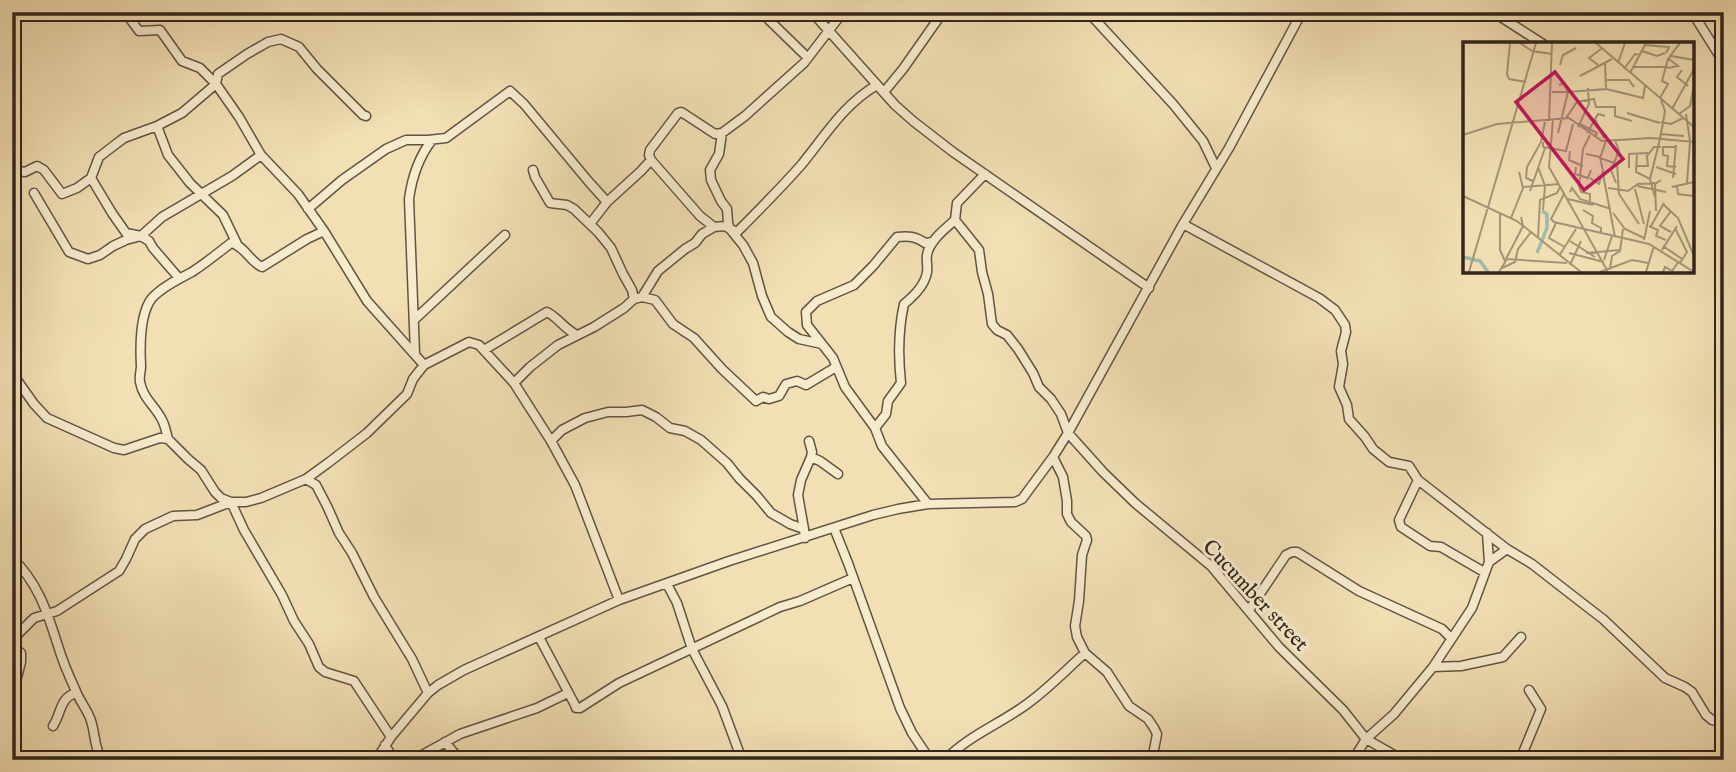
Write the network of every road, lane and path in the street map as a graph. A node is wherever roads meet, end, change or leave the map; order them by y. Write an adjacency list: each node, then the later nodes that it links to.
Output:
1 (125, 12): 14 (street)
2 (770, 12): 12 (street)
3 (812, 12): 10 (street)
4 (843, 12): 10 (street)
5 (943, 12): 16 (street)
6 (1088, 12): 23 (street)
7 (1302, 12): 23 (street)
8 (1493, 12): 11 (street)
9 (1692, 12): 13 (street)
10 (829, 31): 12 (street); 15 (street)
11 (1540, 42)
12 (808, 58): 19 (street)
13 (1724, 63)
14 (215, 84): 17 (street); 18 (street); 21 (street)
15 (877, 85): 16 (street); 36 (street)
16 (884, 92): 26 (street)
17 (366, 116)
18 (157, 126): 27 (street); 29 (street)
19 (722, 133): 22 (street); 36 (street)
20 (432, 140): 30 (street); 31 (street); 45 (street)
21 (261, 155): 29 (street); 31 (street)
22 (651, 160): 30 (street); 35 (street)
23 (1216, 168): 34 (street)
24 (12, 170): 27 (street)
25 (534, 170): 33 (street)
26 (985, 174): 32 (street); 43 (street)
27 (91, 178): 39 (street)
28 (34, 193): 39 (street)
29 (201, 195): 39 (street); 41 (street)
30 (607, 201): 33 (street)
31 (308, 209): 37 (street)
32 (956, 220): 40 (street); 55 (street, Cucumber street)
33 (590, 224): 44 (street)
34 (1183, 224): 43 (street); 63 (street)
35 (714, 227): 36 (street); 44 (street)
36 (730, 229): 47 (street)
37 (324, 231): 41 (street); 49 (street)
38 (505, 235): 45 (street)
39 (141, 236): 42 (street)
40 (933, 242): 47 (street); 54 (street)
41 (237, 244): 42 (street)
42 (178, 277): 56 (street)
43 (1149, 288): 55 (street)
44 (638, 298): 46 (street); 51 (street)
45 (414, 320): 49 (street)
46 (577, 335): 48 (street); 53 (street)
47 (822, 344): 51 (street)
48 (485, 350): 50 (street); 53 (street)
49 (415, 353): 50 (street)
50 (424, 365): 62 (street)
51 (836, 368): 54 (street)
52 (13, 375): 56 (street)
53 (514, 383): 58 (street)
54 (875, 428): 65 (street)
55 (1068, 433): 60 (street); 76 (street, Cucumber street)
56 (168, 439): 64 (street)
57 (809, 441): 59 (street)
58 (551, 442): 67 (street); 75 (street)
59 (811, 457): 61 (street); 67 (street)
60 (1053, 457): 65 (street); 84 (street)
61 (838, 474)
62 (306, 479): 64 (street); 88 (street)
63 (1418, 480): 68 (street); 72 (street)
64 (231, 502): 77 (street); 94 (street)
65 (928, 504): 66 (street)
66 (834, 528): 67 (street); 73 (street)
67 (804, 533): 74 (street)
68 (1487, 533): 69 (street); 71 (street)
69 (1507, 550): 71 (street); 91 (street)
70 (12, 558): 77 (street)
71 (1489, 562): 72 (street)
72 (1484, 572): 80 (street)
73 (853, 578): 83 (street); 102 (street)
74 (667, 584): 75 (street); 83 (street)
75 (620, 600): 78 (street)
76 (1249, 610): 80 (street); 93 (street, Cucumber street)
77 (48, 613): 81 (street); 87 (street)
78 (539, 637): 88 (street); 89 (street)
79 (1521, 637): 85 (street)
80 (1451, 638): 85 (street)
81 (12, 640)
82 (12, 646): 90 (street)
83 (692, 649): 89 (street); 101 (street)
84 (1084, 653): 103 (street); 104 (street)
85 (1433, 667): 93 (street)
86 (1529, 690): 107 (street)
87 (76, 693): 92 (street); 96 (street)
88 (428, 693): 94 (street)
89 (569, 693): 95 (street)
90 (12, 697)
91 (1724, 723)
92 (53, 726)
93 (1366, 739): 105 (street); 106 (street)
94 (388, 741): 97 (street); 98 (street)
95 (445, 742): 99 (street); 100 (street)
96 (102, 760)
97 (376, 760)
98 (394, 760)
99 (413, 760)
100 (460, 760)
101 (742, 760)
102 (930, 760)
103 (945, 760)
104 (1152, 760)
105 (1353, 760)
106 (1403, 760)
107 (1520, 760)

